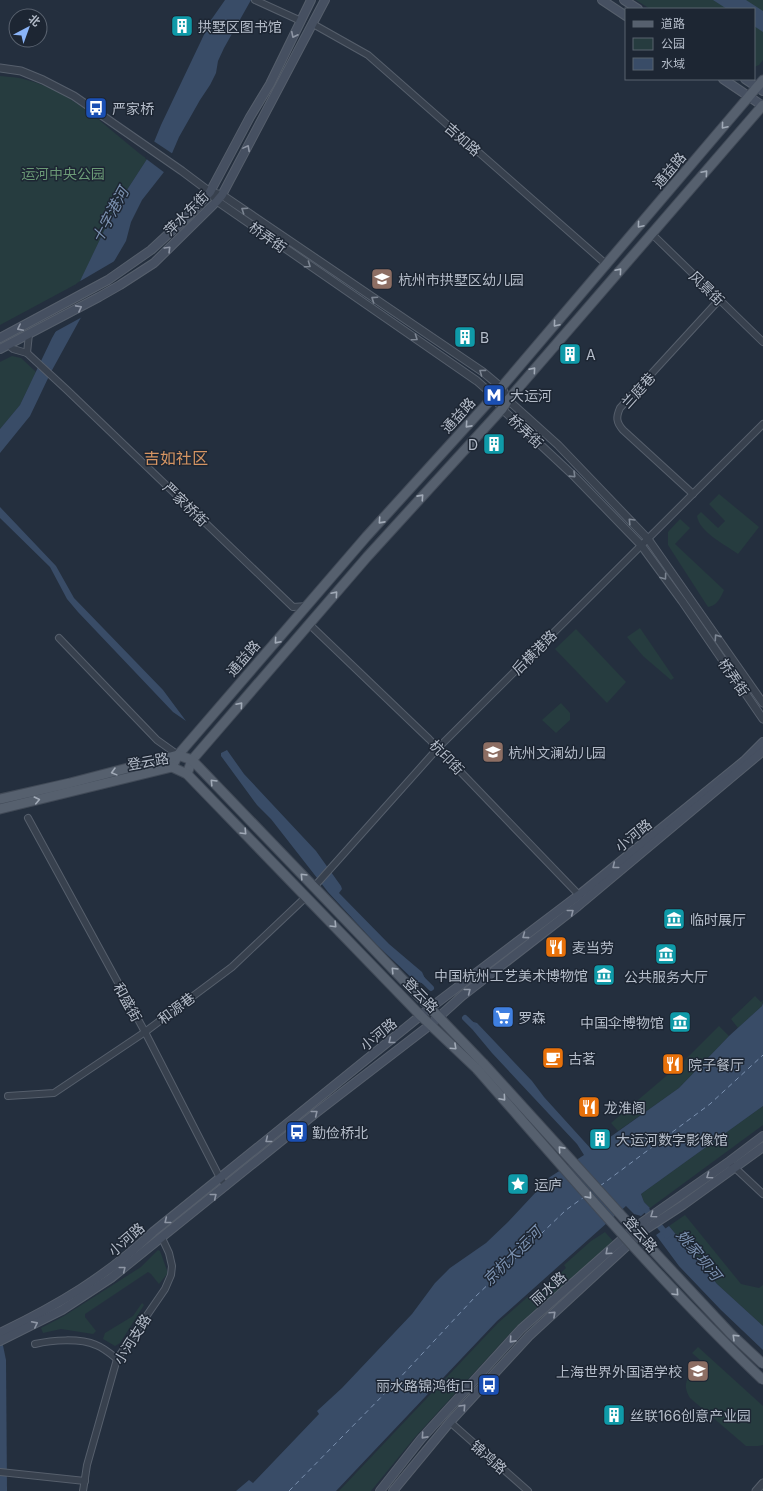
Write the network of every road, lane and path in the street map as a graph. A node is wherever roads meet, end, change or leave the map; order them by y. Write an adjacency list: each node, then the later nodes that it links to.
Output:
1 (255, 0): 8 (street)
2 (312, 0): 8 (main road, 萍水东街)
3 (325, 0): 9 (main road, 萍水东街)
4 (602, 0): 7 (main road)
5 (624, 0): 6 (main road)
6 (636, 8)
7 (625, 15)
8 (300, 21): 16 (main road, 萍水东街, one-way to 16)
9 (313, 24): 17 (main road, 萍水东街, one-way to 9); 19 (street, 吉如路)
10 (0, 68): 16 (street, 桥弄街)
11 (725, 80): 14 (main road)
12 (747, 80): 13 (main road)
13 (761, 86): 14 (main road, 通益路)
14 (749, 96): 15 (main road); 19 (main road, 通益路, one-way to 19)
15 (763, 106): 18 (main road, 通益路, one-way to 15)
16 (210, 192): 17 (street, 桥弄街); 22 (main road, 萍水东街, one-way to 22)
17 (219, 198): 21 (main road, 萍水东街, one-way to 17); 27 (street, 桥弄街, one-way to 17); 28 (street, 桥弄街, one-way to 28)
18 (652, 234): 20 (street, 风景街); 29 (main road, 通益路, one-way to 18)
19 (607, 265): 27 (main road, 通益路, one-way to 27)
20 (719, 300): 23 (street, 风景街); 32 (street, 兰庭巷)
21 (29, 334): 24 (main road, 萍水东街); 26 (street)
22 (0, 338)
23 (763, 342)
24 (8, 345): 25 (main road, 萍水东街); 26 (street, 严家桥街)
25 (0, 349)
26 (27, 353): 36 (street, 严家桥街)
27 (502, 388): 28 (main road, 通益路); 29 (street, 桥弄街)
28 (494, 396): 30 (street, 桥弄街); 35 (main road, 通益路, one-way to 35)
29 (508, 400): 30 (main road, 通益路); 33 (street, 桥弄街, one-way to 29)
30 (502, 409): 34 (street, 桥弄街, one-way to 34); 38 (main road, 通益路, one-way to 30)
31 (763, 424): 32 (street, 后横港路)
32 (693, 494): 33 (street, 后横港路)
33 (648, 539): 34 (street, 后横港路); 40 (street, 桥弄街, one-way to 33)
34 (641, 545): 41 (street, 桥弄街, one-way to 41); 43 (street, 后横港路)
35 (307, 606): 36 (street); 37 (main road, 通益路)
36 (293, 607): 37 (street)
37 (292, 624): 45 (main road, 通益路, one-way to 45)
38 (309, 624): 43 (street, 杭印街); 46 (main road, 通益路, one-way to 38)
39 (59, 638): 45 (street)
40 (763, 703)
41 (763, 719)
42 (763, 742): 54 (main road, 小河路, one-way to 54)
43 (438, 748): 53 (street, 后横港路); 54 (street, 杭印街)
44 (763, 751): 58 (main road, 小河路, one-way to 44)
45 (178, 755): 46 (main road, 登云路); 47 (main road, 通益路); 49 (main road, 登云路, one-way to 49)
46 (192, 760): 48 (main road, 通益路); 53 (main road, 登云路, one-way to 46)
47 (172, 768): 48 (main road, 登云路); 49 (main road, 登云路)
48 (187, 774): 55 (main road, 登云路, one-way to 55)
49 (72, 787): 50 (main road, 登云路); 51 (main road, 登云路, one-way to 49)
50 (0, 799)
51 (0, 809)
52 (28, 818): 60 (street, 和盛街)
53 (314, 887): 56 (main road, 登云路, one-way to 53)
54 (579, 896): 56 (main road, 小河路, one-way to 56)
55 (306, 897): 57 (main road, 登云路, one-way to 57); 60 (street, 和源巷)
56 (430, 1008): 57 (main road, 小河路); 58 (main road, 登云路)
57 (421, 1016): 59 (main road, 登云路); 66 (main road, 小河路, one-way to 66)
58 (439, 1017): 59 (main road, 小河路); 61 (main road, 登云路)
59 (430, 1025): 61 (main road, 登云路, one-way to 61); 67 (main road, 小河路, one-way to 59)
60 (145, 1032): 62 (street, 和源巷); 66 (street, 和盛街)
61 (480, 1066): 76 (main road, 登云路, one-way to 61, bridge); 77 (main road, 登云路, one-way to 77, bridge)
62 (8, 1096)
63 (763, 1136): 65 (main road, 丽水路)
64 (763, 1147): 65 (main road, 丽水路)
65 (732, 1165): 68 (street); 69 (main road, 丽水路)
66 (220, 1178): 67 (street, 和盛街); 71 (main road, 小河路, one-way to 71)
67 (226, 1186): 70 (main road, 小河路, one-way to 67)
68 (763, 1194)
69 (640, 1229): 78 (main road, 丽水路, one-way to 69); 83 (main road, 丽水路, one-way to 83)
70 (162, 1238): 71 (main road, 小河路, one-way to 70); 75 (street, 小河支路)
71 (89, 1289): 72 (main road, 小河路); 73 (main road, 小河路, one-way to 71)
72 (0, 1333)
73 (0, 1341)
74 (35, 1344): 75 (street)
75 (117, 1359): 80 (street, 小河支路)
76 (763, 1364)
77 (763, 1380)
78 (450, 1422): 84 (main road, 丽水路); 85 (street, 锦鸿路)
79 (0, 1472): 80 (street)
80 (85, 1481): 82 (street, 小河支路)
81 (763, 1483): 86 (street)
82 (83, 1491)
83 (380, 1491)
84 (393, 1491)
85 (528, 1491)
86 (756, 1491)

